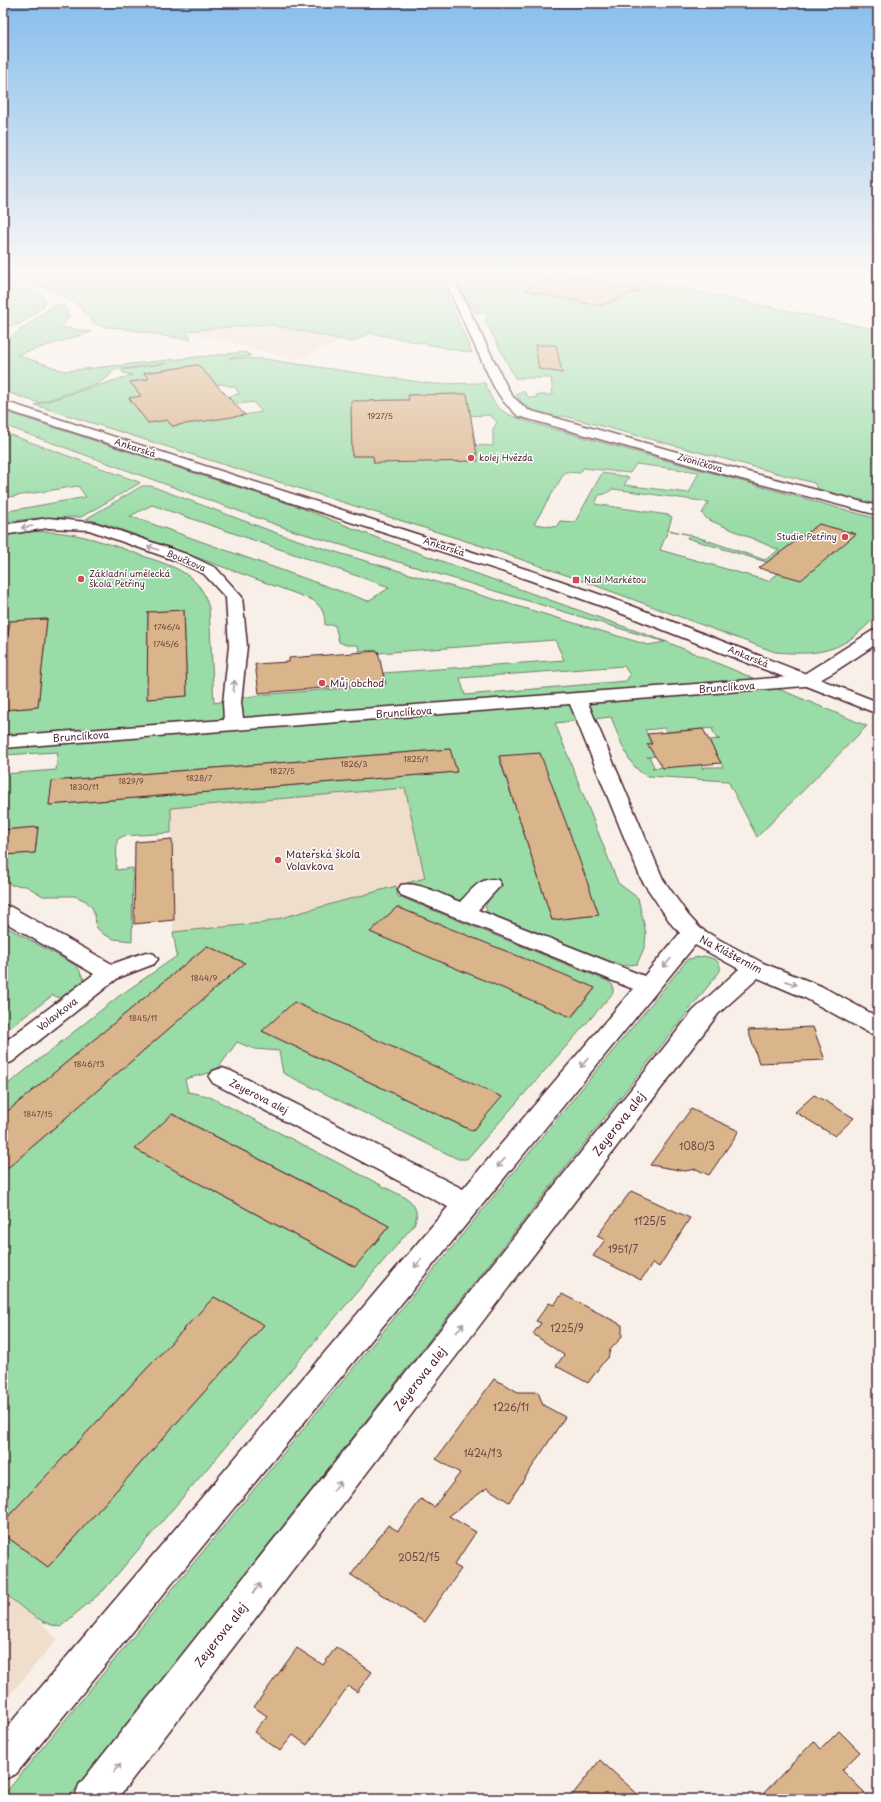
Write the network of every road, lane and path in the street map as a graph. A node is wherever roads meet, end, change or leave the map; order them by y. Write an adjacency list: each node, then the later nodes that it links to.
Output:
1 (487, 358): 3 (street, Zvoníčkova)
2 (3, 405): 6 (street, Ankarská)
3 (878, 511)
4 (3, 530): 9 (street, Boučkova, one-way to 4)
5 (878, 635): 6 (street)
6 (805, 681): 7 (street, Brunclíkova); 8 (street, Ankarská)
7 (577, 698): 9 (street, Brunclíkova); 15 (street, Na Klášterním)
8 (878, 708)
9 (234, 725): 10 (street, Brunclíkova)
10 (3, 742)
11 (490, 885): 14 (street)
12 (409, 890): 14 (street)
13 (3, 912): 18 (street)
14 (463, 912): 19 (street)
15 (692, 933): 17 (street, Na Klášterním); 19 (street, one-way to 19)
16 (146, 959): 18 (street, Volavkova)
17 (755, 968): 20 (street, Na Klášterním, one-way to 20); 25 (street, Zeyerova alej, one-way to 17)
18 (110, 972): 21 (street, Volavkova)
19 (648, 986): 23 (street, one-way to 23)
20 (878, 1027)
21 (3, 1056)
22 (222, 1077): 23 (street, Zeyerova alej)
23 (467, 1204): 24 (street, one-way to 24)
24 (3, 1761)
25 (93, 1799)

